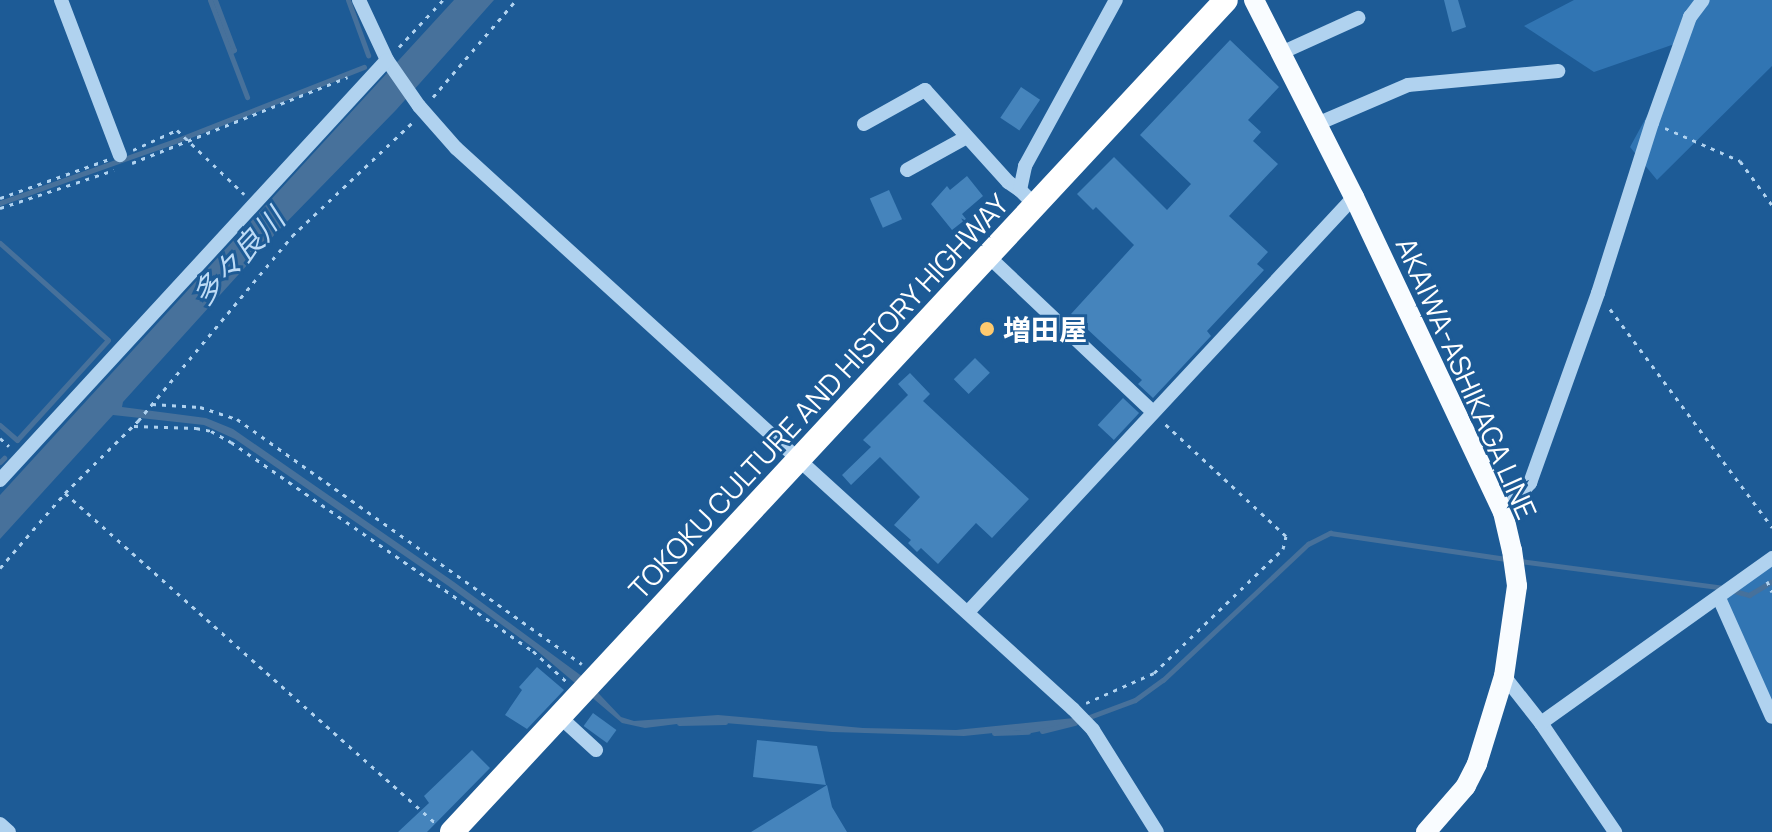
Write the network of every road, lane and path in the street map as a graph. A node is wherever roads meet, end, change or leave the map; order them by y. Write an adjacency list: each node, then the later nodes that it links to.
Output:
1 (61, 0): 20 (street)
2 (359, 0): 11 (street)
3 (443, 0): 11 (path)
4 (516, 0): 14 (path)
5 (1116, 0): 24 (street)
6 (1226, 0): 24 (highway, TOKOKU CULTURE AND HISTORY HIGHWAY)
7 (1254, 0): 10 (main road, AKAIWA-ASHIKAGA LINE)
8 (1703, 0): 15 (street)
9 (1358, 18): 10 (street)
10 (1281, 53): 17 (main road, AKAIWA-ASHIKAGA LINE)
11 (388, 63): 13 (street); 14 (street)
12 (1558, 71): 17 (street)
13 (366, 83): 19 (path); 25 (street)
14 (422, 109): 30 (path); 33 (street)
15 (1652, 123): 26 (path); 29 (street)
16 (864, 124): 18 (street)
17 (1317, 124): 22 (main road, AKAIWA-ASHIKAGA LINE)
18 (967, 137): 21 (street); 24 (street)
19 (188, 141): 20 (path); 25 (path); 27 (path)
20 (120, 155): 23 (path)
21 (907, 170)
22 (1354, 197): 31 (street); 36 (main road, AKAIWA-ASHIKAGA LINE)
23 (0, 198)
24 (1028, 198): 28 (highway, TOKOKU CULTURE AND HISTORY HIGHWAY)
25 (256, 204): 34 (street)
26 (1772, 205)
27 (0, 208)
28 (989, 257): 31 (street); 33 (highway, TOKOKU CULTURE AND HISTORY HIGHWAY)
29 (1598, 293): 36 (street); 37 (path)
30 (152, 404): 32 (path); 43 (path)
31 (1153, 412): 41 (street); 44 (path)
32 (132, 427): 35 (path); 43 (path)
33 (801, 460): 41 (street); 43 (highway, TOKOKU CULTURE AND HISTORY HIGHWAY)
34 (0, 480)
35 (65, 493): 39 (path); 51 (path)
36 (1503, 512): 42 (main road, AKAIWA-ASHIKAGA LINE)
37 (1772, 527)
38 (1772, 558): 40 (street)
39 (0, 568)
40 (1719, 598): 46 (street); 47 (street)
41 (968, 612): 44 (street)
42 (1504, 676): 47 (street); 54 (main road, AKAIWA-ASHIKAGA LINE)
43 (590, 685): 45 (highway, TOKOKU CULTURE AND HISTORY HIGHWAY)
44 (1073, 709): 53 (street)
45 (560, 717): 48 (street); 52 (highway, TOKOKU CULTURE AND HISTORY HIGHWAY)
46 (1772, 717)
47 (1541, 723): 55 (street)
48 (596, 750)
49 (0, 824): 50 (street)
50 (9, 832)
51 (445, 832)
52 (452, 832)
53 (1157, 832)
54 (1426, 832)
55 (1615, 832)

